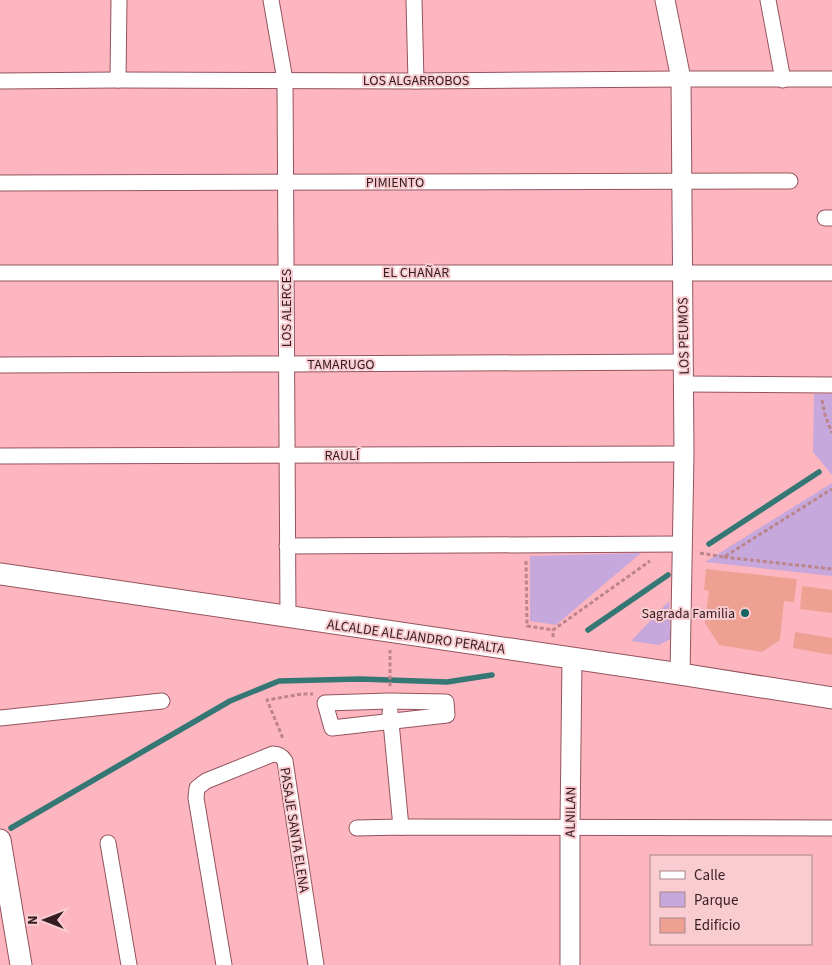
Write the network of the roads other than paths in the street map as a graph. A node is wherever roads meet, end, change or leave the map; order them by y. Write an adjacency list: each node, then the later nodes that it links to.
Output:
1 (119, 0): 7 (street)
2 (271, 0): 8 (street, LOS ALERCES)
3 (414, 0): 12 (street)
4 (665, 0): 6 (street, LOS PEUMOS)
5 (768, 0): 9 (street)
6 (681, 79): 9 (street, LOS ALGARROBOS); 12 (street, LOS ALGARROBOS); 13 (street, LOS PEUMOS)
7 (118, 80): 8 (street, LOS ALGARROBOS); 11 (street, LOS ALGARROBOS)
8 (285, 80): 12 (street, LOS ALGARROBOS); 16 (street, LOS ALERCES)
9 (783, 80): 10 (street, LOS ALGARROBOS)
10 (832, 80)
11 (0, 81)
12 (416, 81)
13 (682, 181): 14 (street, PIMIENTO); 16 (street, PIMIENTO); 18 (street, LOS PEUMOS)
14 (790, 182)
15 (0, 183): 16 (street, PIMIENTO)
16 (285, 183): 17 (street, LOS ALERCES)
17 (286, 272): 18 (street, EL CHAÑAR); 19 (street, EL CHAÑAR); 23 (street, LOS ALERCES)
18 (682, 272): 20 (street, EL CHAÑAR); 21 (street, LOS PEUMOS)
19 (0, 273)
20 (832, 273)
21 (682, 362): 23 (street, TAMARUGO); 24 (street, LOS PEUMOS)
22 (0, 364): 23 (street, TAMARUGO)
23 (286, 364): 28 (street, LOS ALERCES)
24 (683, 384): 25 (street); 26 (street, LOS PEUMOS)
25 (826, 384)
26 (684, 454): 28 (street, RAULÍ); 30 (street, LOS PEUMOS)
27 (0, 456): 28 (street, RAULÍ)
28 (286, 456): 29 (street, LOS ALERCES)
29 (287, 546): 30 (street); 32 (street, LOS ALERCES)
30 (682, 549): 34 (street, LOS PEUMOS)
31 (0, 574): 32 (main road, ALCALDE ALEJANDRO PERALTA)
32 (288, 617): 33 (main road, ALCALDE ALEJANDRO PERALTA)
33 (572, 659): 34 (main road, ALCALDE ALEJANDRO PERALTA); 40 (street, ALNILAN)
34 (680, 674): 35 (main road, ALCALDE ALEJANDRO PERALTA)
35 (832, 698)
36 (162, 701): 38 (street)
37 (389, 701): 39 (street); 39 (street); 39 (street)
38 (0, 718)
39 (391, 720): 42 (street)
40 (570, 827): 42 (street); 43 (street); 50 (street, ALNILAN)
41 (357, 828): 42 (street)
42 (401, 828)
43 (832, 828)
44 (0, 840): 46 (main road)
45 (108, 843): 47 (street)
46 (21, 965)
47 (129, 965)
48 (224, 965): 49 (street, PASAJE SANTA ELENA)
49 (316, 965)
50 (570, 965)

